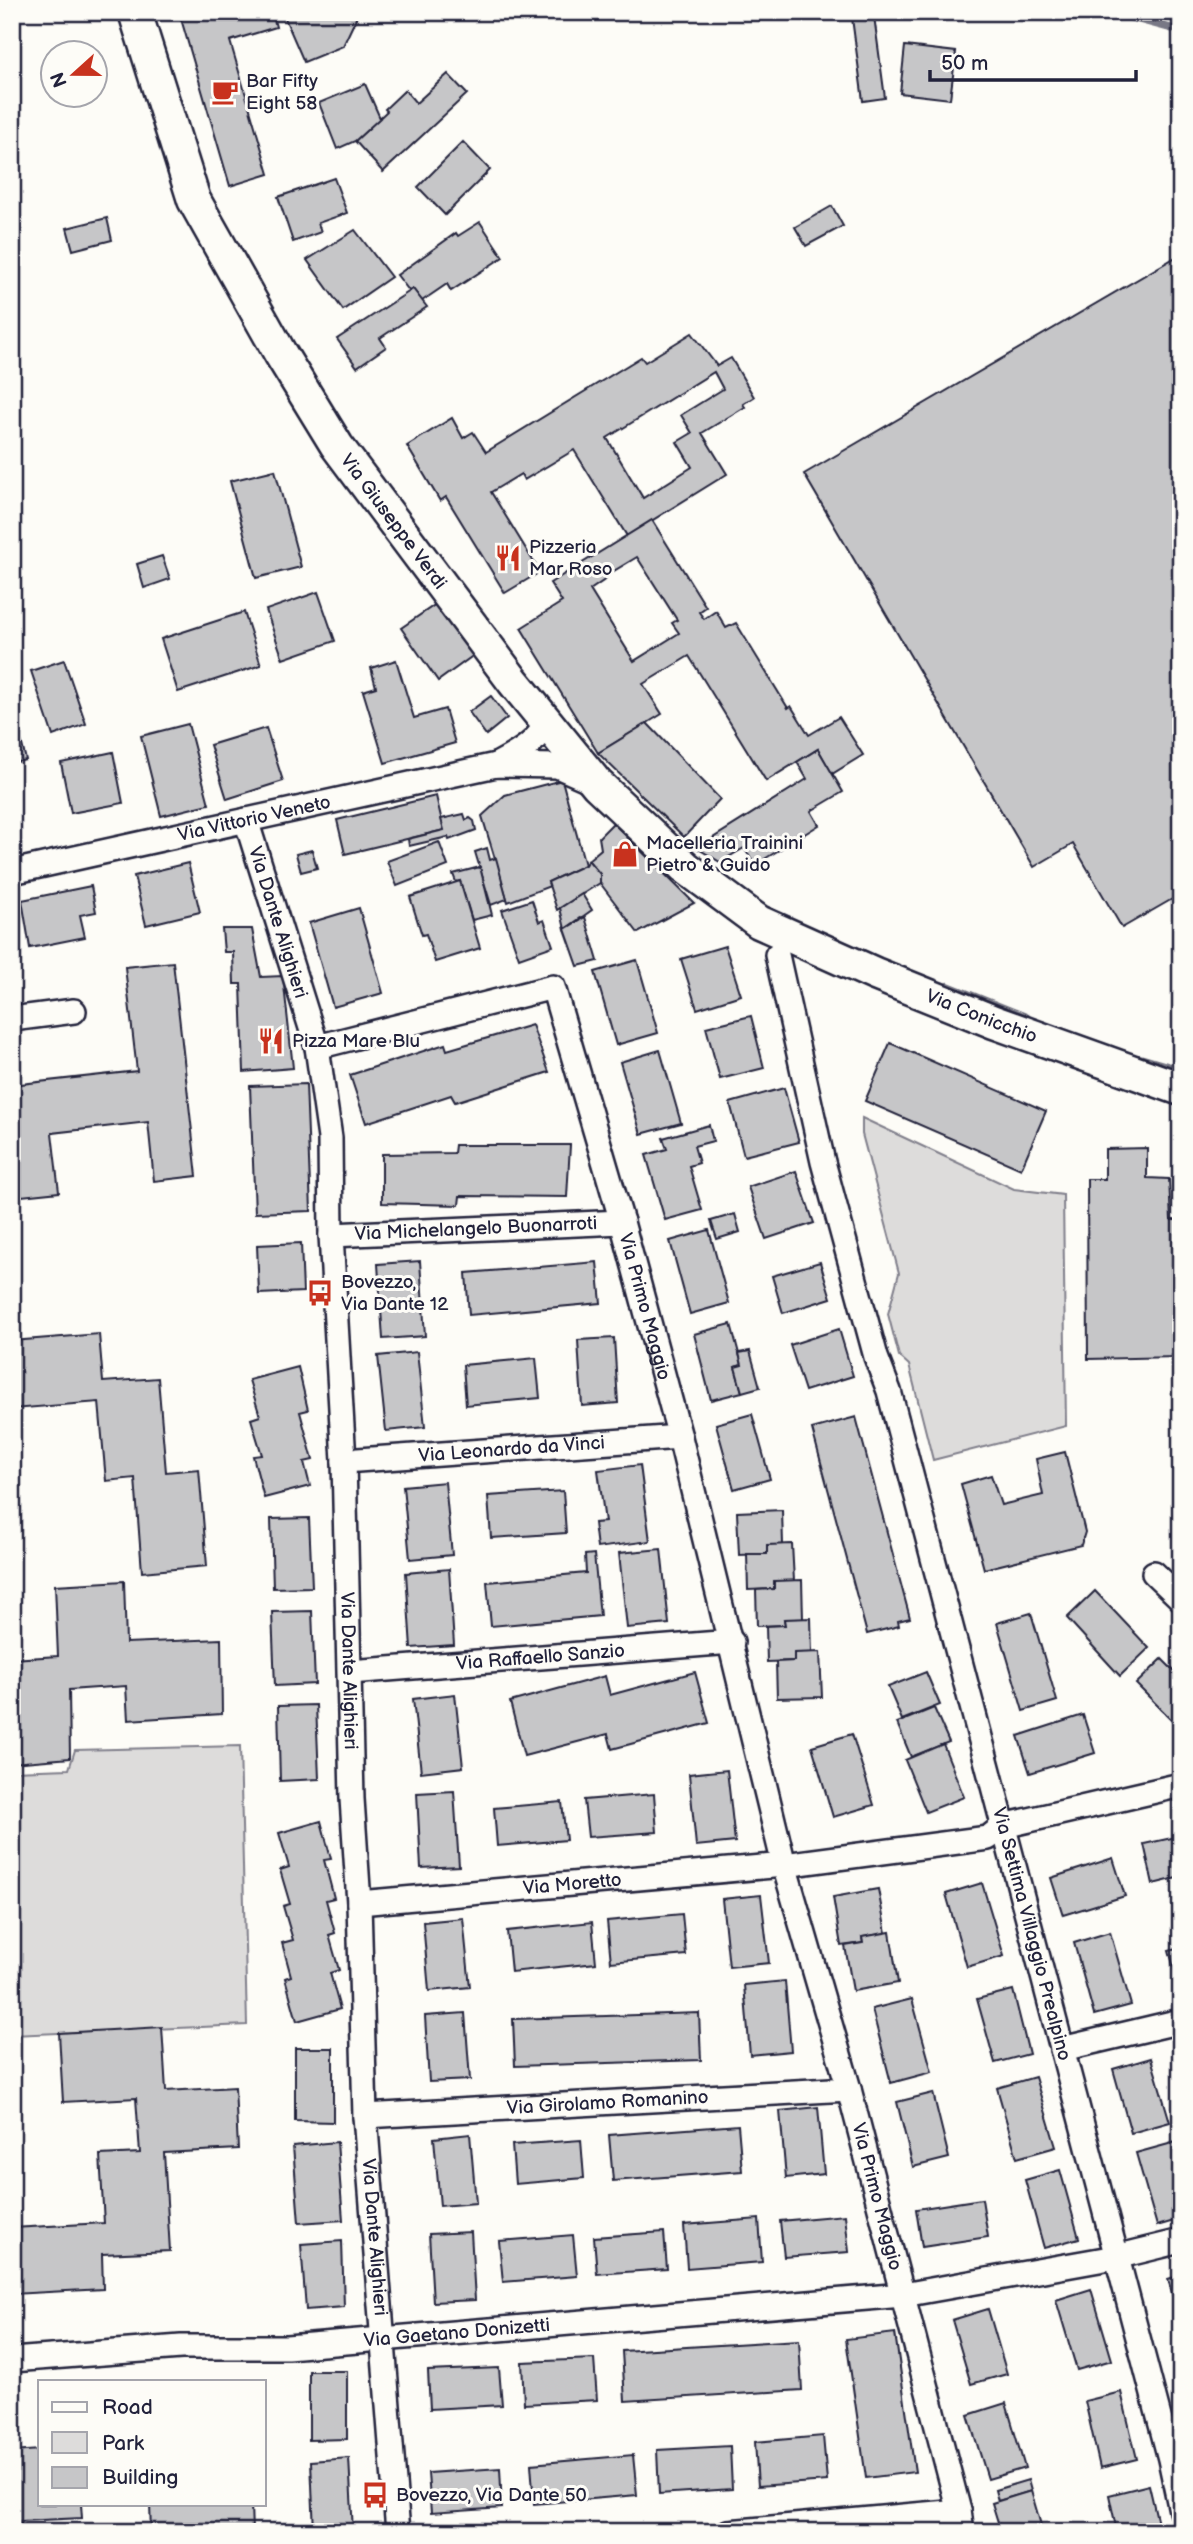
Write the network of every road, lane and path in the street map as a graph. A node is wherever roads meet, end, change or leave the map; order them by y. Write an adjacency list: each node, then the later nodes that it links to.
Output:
1 (135, 12): 2 (main road, Via Giuseppe Verdi)
2 (546, 722): 3 (street, Via Vittorio Veneto); 4 (main road, Via Giuseppe Verdi)
3 (496, 765): 4 (street, Via Vittorio Veneto); 5 (street, Via Vittorio Veneto)
4 (597, 784): 7 (main road, Via Giuseppe Verdi)
5 (246, 820): 6 (street, Via Vittorio Veneto); 10 (street, Via Dante Alighieri)
6 (12, 872)
7 (783, 944): 11 (main road, Via Conicchio); 21 (street, Via Settima Villaggio Prealpino)
8 (75, 1011): 9 (street)
9 (12, 1020)
10 (317, 1047): 12 (street, Via Primo Maggio); 13 (street, Via Dante Alighieri)
11 (1181, 1089)
12 (622, 1222): 13 (street, Via Michelangelo Buonarroti); 14 (street, Via Primo Maggio)
13 (331, 1235): 15 (street, Via Dante Alighieri)
14 (680, 1437): 15 (street, Via Leonardo da Vinci); 18 (street, Via Primo Maggio)
15 (344, 1461): 19 (street, Via Dante Alighieri)
16 (1154, 1573): 17 (street)
17 (1181, 1599)
18 (732, 1642): 19 (street, Via Raffaello Sanzio); 22 (street, Via Primo Maggio)
19 (350, 1672): 23 (street, Via Dante Alighieri)
20 (1181, 1785): 21 (street)
21 (1003, 1826): 22 (street); 25 (street, Via Settima Villaggio Prealpino)
22 (784, 1864): 23 (street, Via Moretto); 26 (street, Via Primo Maggio)
23 (359, 1903): 27 (street, Via Dante Alighieri)
24 (1181, 2021): 25 (street)
25 (1062, 2049): 29 (street, Via Settima Villaggio Prealpino)
26 (849, 2089): 27 (street, Via Girolamo Romanino); 30 (street, Via Primo Maggio)
27 (365, 2116): 31 (street, Via Dante Alighieri)
28 (1181, 2241): 29 (street, Via Gaetano Donizetti)
29 (1116, 2257): 30 (street, Via Gaetano Donizetti); 33 (street, Via Settima Villaggio Prealpino)
30 (903, 2295): 31 (street, Via Gaetano Donizetti); 35 (street, Via Primo Maggio)
31 (383, 2339): 32 (street, Via Gaetano Donizetti); 36 (street, Via Dante Alighieri)
32 (12, 2360)
33 (1176, 2457): 34 (street, Via Settima Villaggio Prealpino)
34 (1181, 2511)
35 (961, 2521): 37 (street)
36 (398, 2532)
37 (728, 2532)

